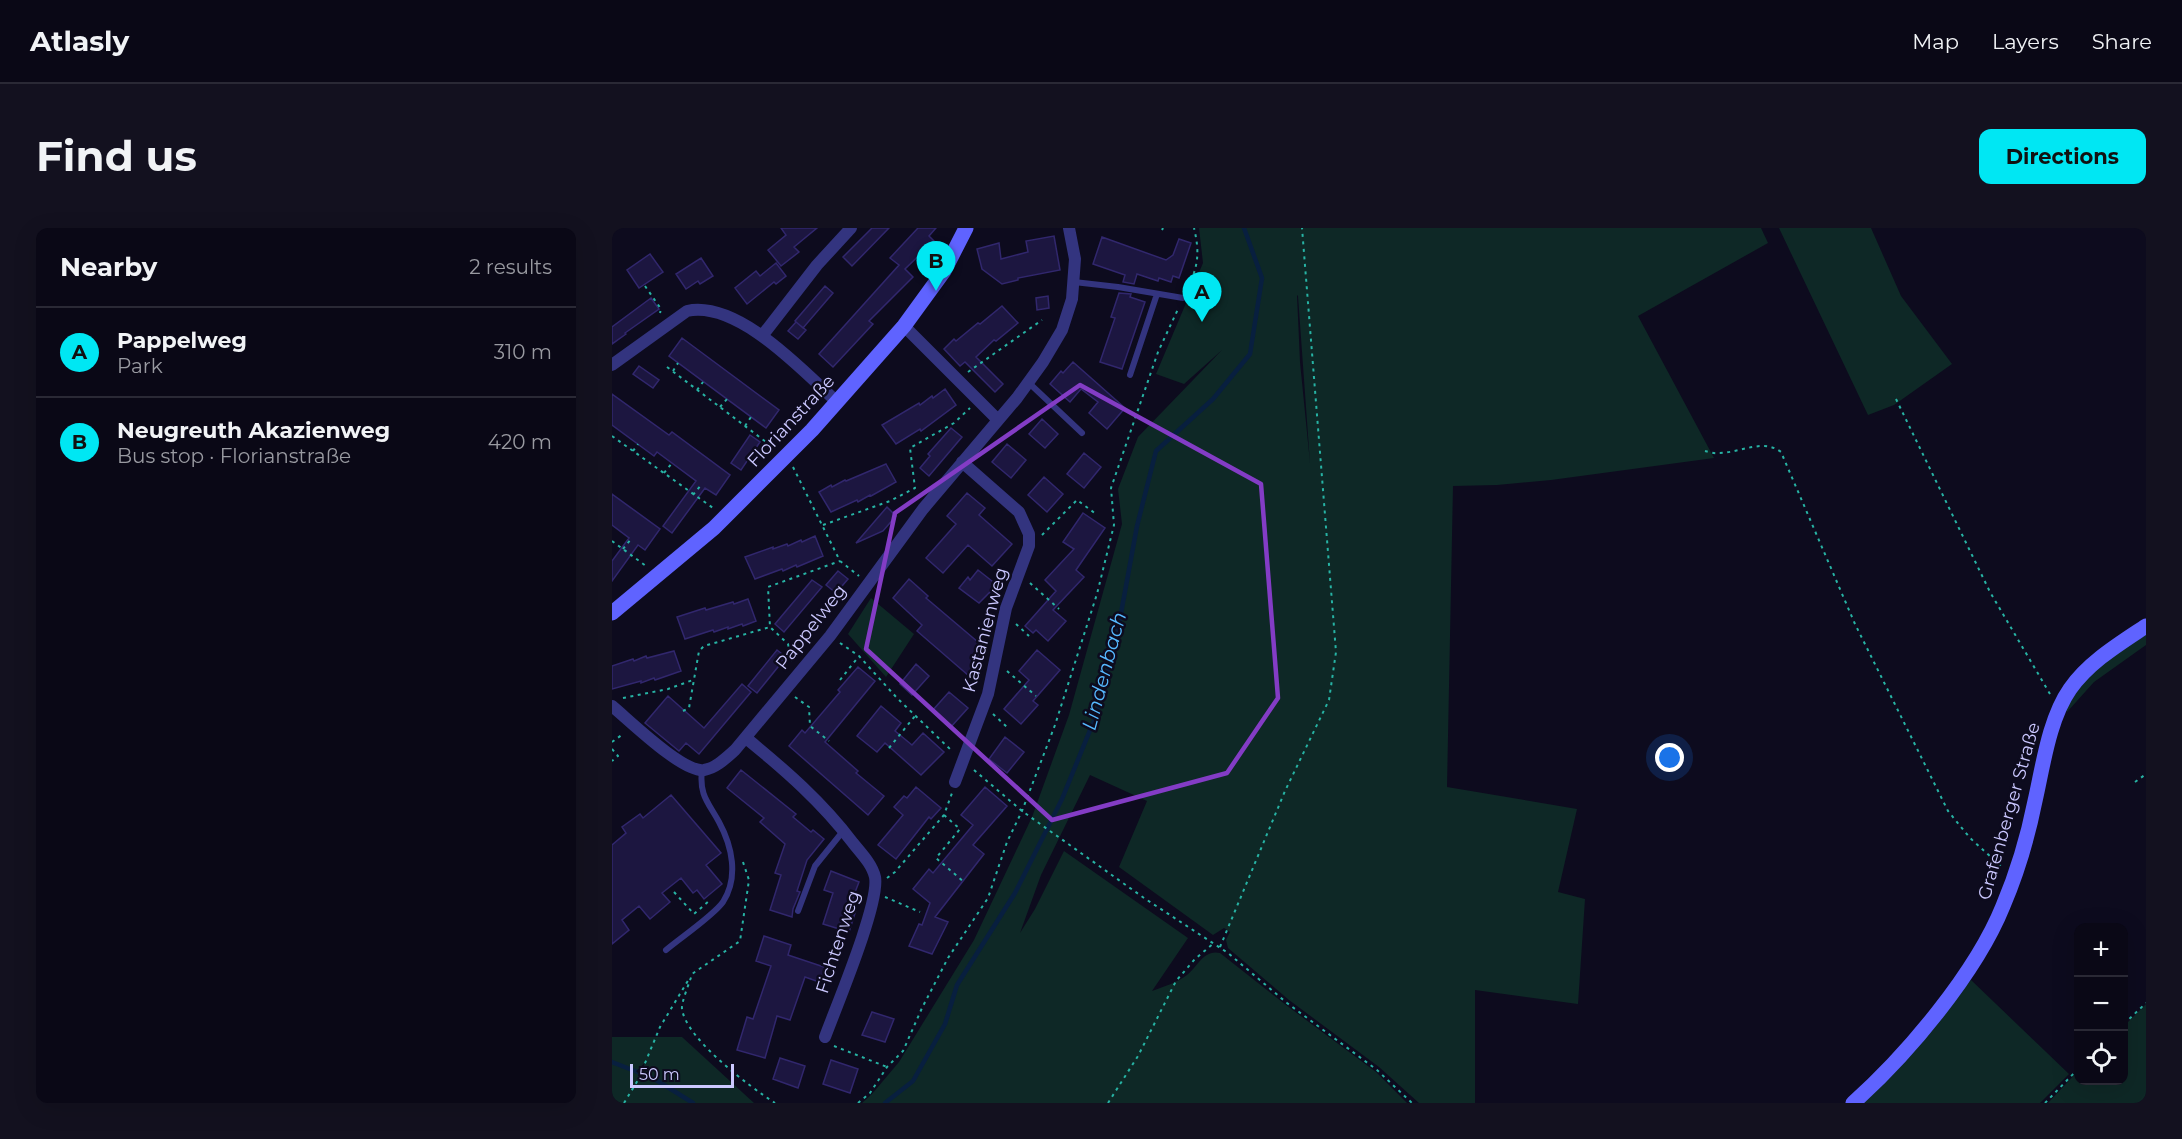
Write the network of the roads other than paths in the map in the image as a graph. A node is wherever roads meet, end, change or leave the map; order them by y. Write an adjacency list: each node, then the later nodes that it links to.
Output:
1 (850, 228): 8 (street)
2 (966, 228): 7 (street, Florianstraße)
3 (1069, 228): 4 (street, Pappelweg)
4 (1074, 282): 5 (lane); 11 (street, Pappelweg)
5 (1157, 294): 6 (lane); 10 (lane)
6 (1183, 298)
7 (904, 326): 12 (street, Florianstraße); 13 (street)
8 (762, 336): 9 (street); 12 (street)
9 (612, 365)
10 (1130, 375)
11 (1029, 382): 13 (street, Pappelweg); 14 (lane)
12 (837, 402): 16 (street, Florianstraße)
13 (998, 420): 15 (street, Pappelweg)
14 (1082, 433)
15 (962, 462): 19 (street, Pappelweg); 21 (street, Kastanienweg)
16 (612, 613)
17 (2146, 626): 26 (street, Grafenberger Straße)
18 (612, 706): 20 (street)
19 (746, 738): 20 (street, Pappelweg); 22 (street, Fichtenweg)
20 (702, 770): 24 (lane)
21 (955, 782)
22 (844, 830): 23 (lane); 25 (street, Fichtenweg)
23 (798, 911)
24 (666, 950)
25 (825, 1037)
26 (1853, 1103)

